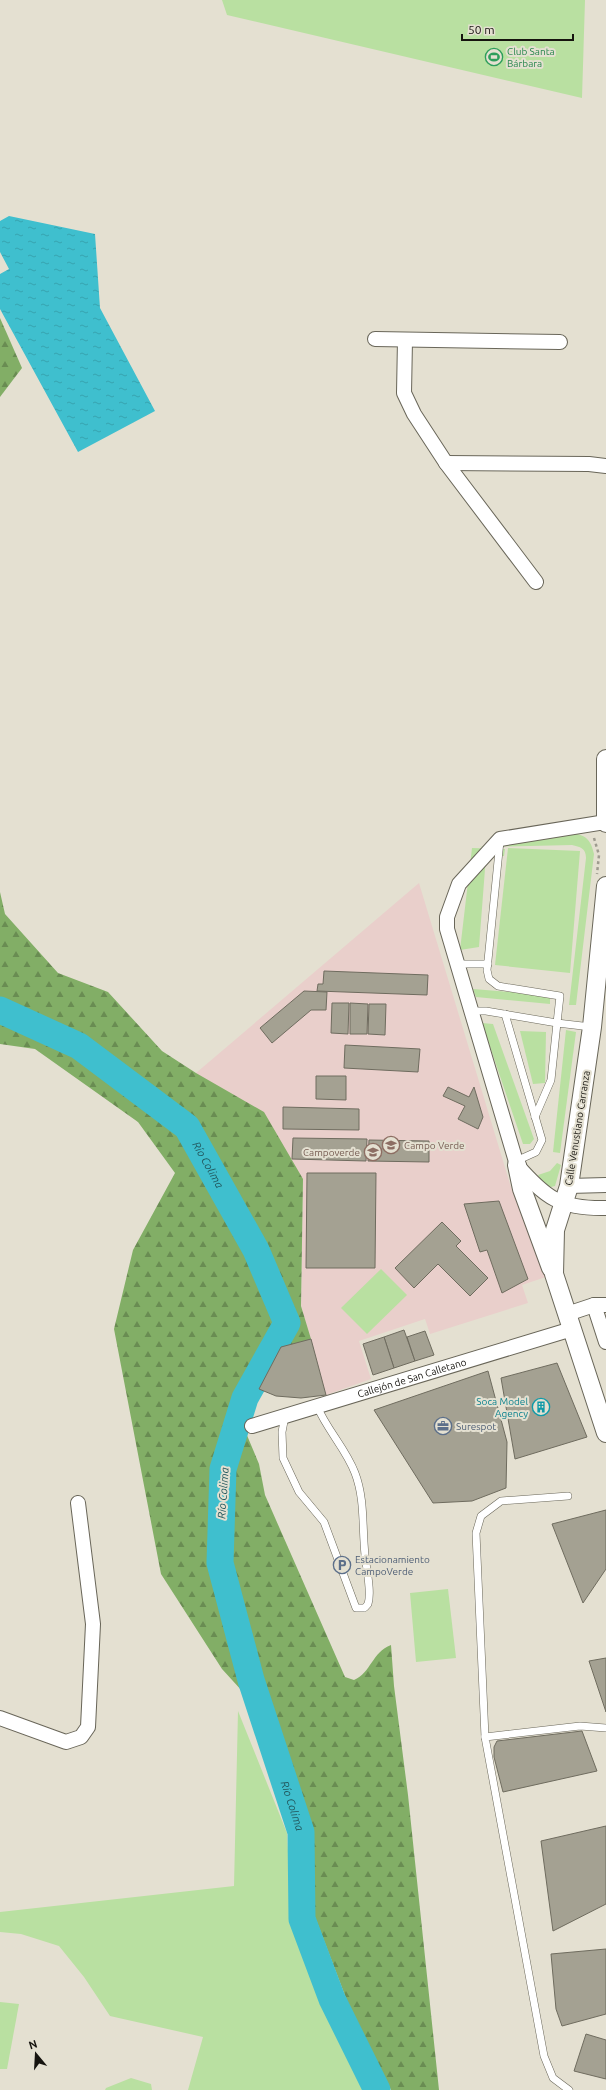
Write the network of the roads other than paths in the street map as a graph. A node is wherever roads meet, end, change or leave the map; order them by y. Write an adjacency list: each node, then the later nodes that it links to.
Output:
1 (375, 339): 2 (street)
2 (405, 340): 3 (street); 4 (street)
3 (560, 342)
4 (446, 463): 5 (street); 6 (street)
5 (606, 466)
6 (536, 582)
7 (606, 759): 8 (street)
8 (606, 822): 9 (street)
9 (500, 840): 12 (street); 13 (lane)
10 (601, 881): 11 (street, Calle Venustiano Carranza)
11 (603, 956): 17 (street, Calle Venustiano Carranza)
12 (457, 964): 13 (lane); 14 (street)
13 (488, 964): 16 (lane)
14 (470, 1011): 15 (lane); 19 (street)
15 (505, 1014): 16 (lane); 18 (lane)
16 (557, 1023): 17 (lane); 18 (lane)
17 (592, 1027): 20 (street, Calle Venustiano Carranza)
18 (535, 1117): 19 (lane)
19 (516, 1163): 22 (street); 24 (street)
20 (569, 1186): 21 (street); 22 (street, Calle Venustiano Carranza)
21 (606, 1186)
22 (563, 1203): 23 (street); 24 (street, Calle Venustiano Carranza)
23 (606, 1208)
24 (554, 1274): 26 (street, Calle Venustiano Carranza)
25 (600, 1305): 26 (street, Callejón de San Calletano); 27 (street)
26 (569, 1321): 28 (street, Callejón de San Calletano); 31 (street, Calle Venustiano Carranza)
27 (606, 1342)
28 (317, 1406): 29 (street, Callejón de San Calletano); 29 (lane)
29 (285, 1416): 30 (street, Callejón de San Calletano)
30 (252, 1426)
31 (606, 1433)
32 (568, 1496): 36 (lane)
33 (78, 1504): 34 (street)
34 (0, 1718)
35 (606, 1728): 36 (lane)
36 (485, 1738): 37 (lane)
37 (569, 2090)

